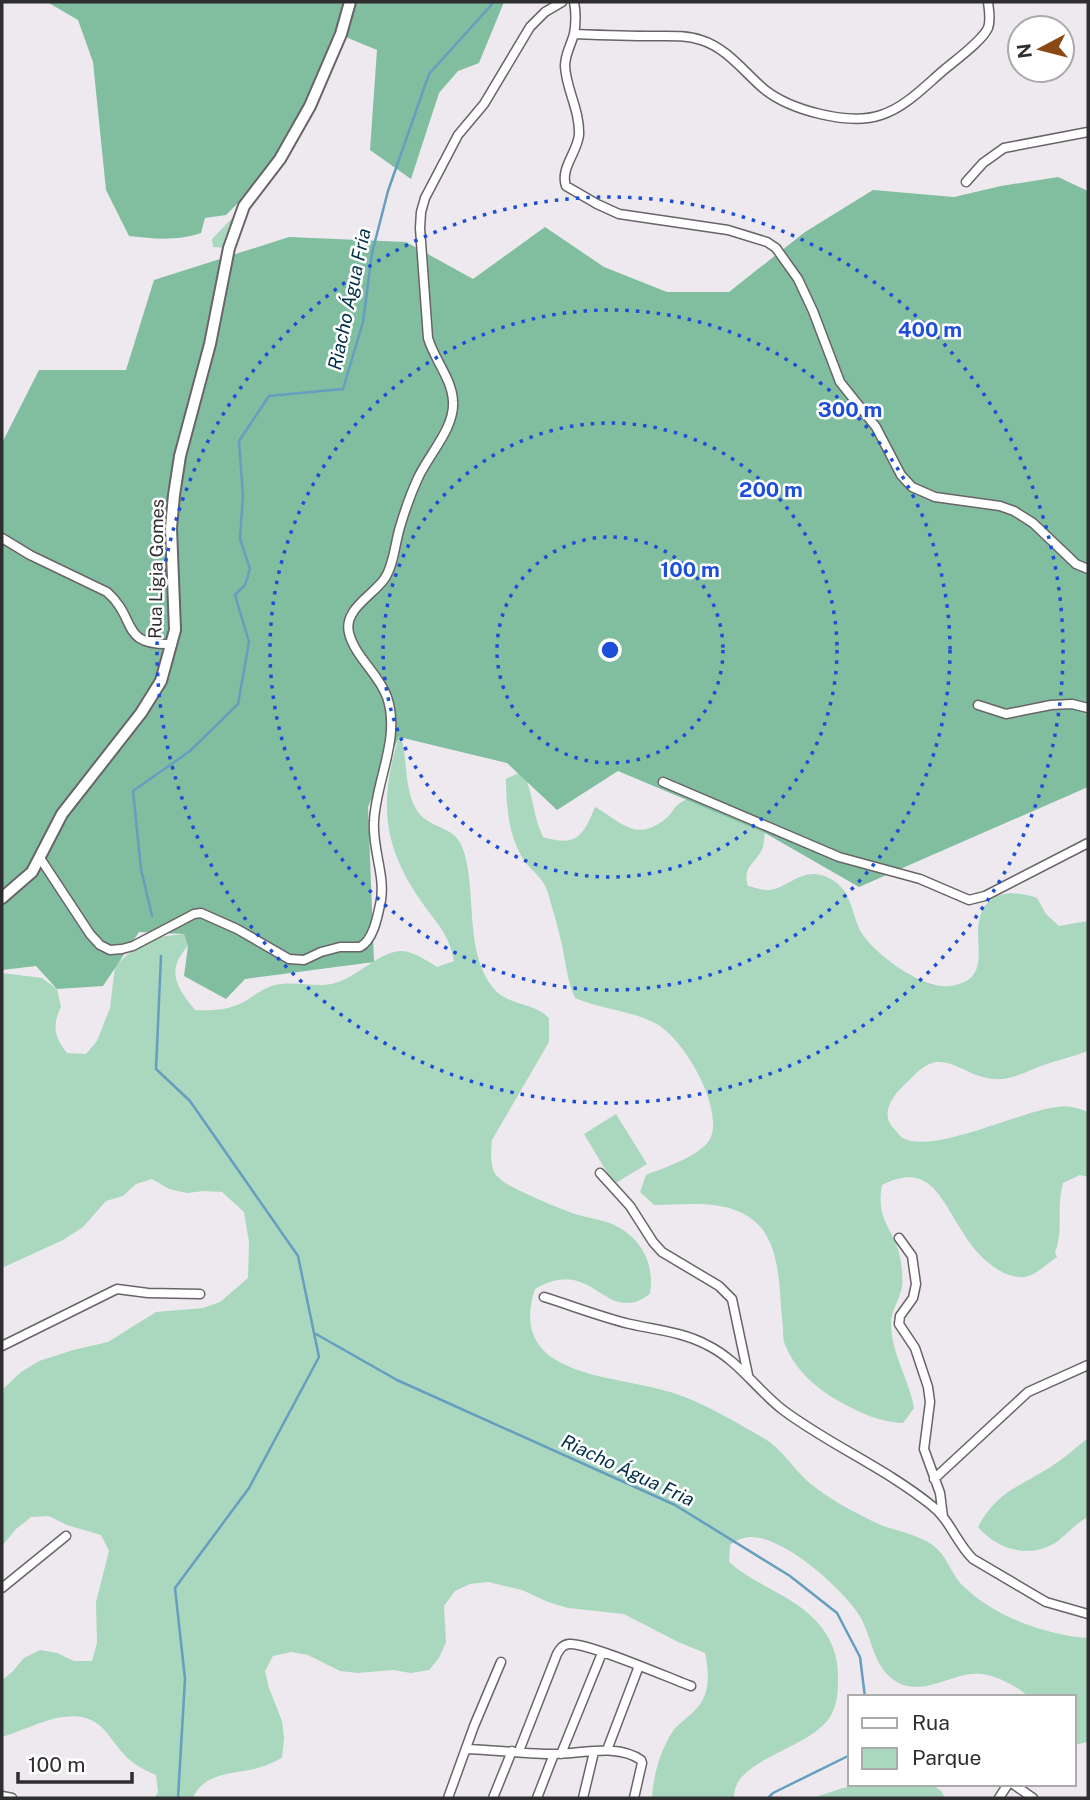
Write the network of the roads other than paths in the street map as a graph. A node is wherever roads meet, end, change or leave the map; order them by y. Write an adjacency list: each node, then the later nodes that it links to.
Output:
1 (350, 2): 10 (street, Rua Ligia Gomes)
2 (562, 2): 15 (street)
3 (575, 2): 5 (street)
4 (988, 2): 5 (street)
5 (574, 34): 9 (street)
6 (1088, 132): 7 (street)
7 (967, 181)
8 (2, 538): 10 (street)
9 (1088, 569)
10 (173, 644): 15 (street, Rua Ligia Gomes)
11 (978, 705): 12 (street)
12 (1088, 708)
13 (663, 782): 14 (street)
14 (1088, 844)
15 (40, 858): 16 (street, Rua Ligia Gomes)
16 (2, 898)
17 (600, 1173): 23 (street)
18 (900, 1238): 24 (street)
19 (200, 1294): 21 (street)
20 (544, 1297): 23 (street)
21 (2, 1346)
22 (1088, 1364): 24 (street)
23 (748, 1375): 25 (street)
24 (934, 1479): 25 (street)
25 (943, 1517): 28 (street)
26 (66, 1536): 27 (street)
27 (2, 1588)
28 (1088, 1614)
29 (601, 1653): 31 (street); 35 (street); 37 (street)
30 (501, 1662): 33 (street)
31 (639, 1666): 32 (street); 34 (street)
32 (691, 1686)
33 (466, 1749): 35 (street); 41 (street)
34 (607, 1750): 36 (street); 45 (street)
35 (516, 1751): 37 (street); 42 (street)
36 (594, 1752): 37 (street); 44 (street)
37 (558, 1754): 43 (street)
38 (1013, 1786): 46 (street)
39 (2, 1796): 40 (street)
40 (12, 1798)
41 (448, 1798)
42 (493, 1798)
43 (537, 1798)
44 (583, 1798)
45 (634, 1798)
46 (1033, 1798)

